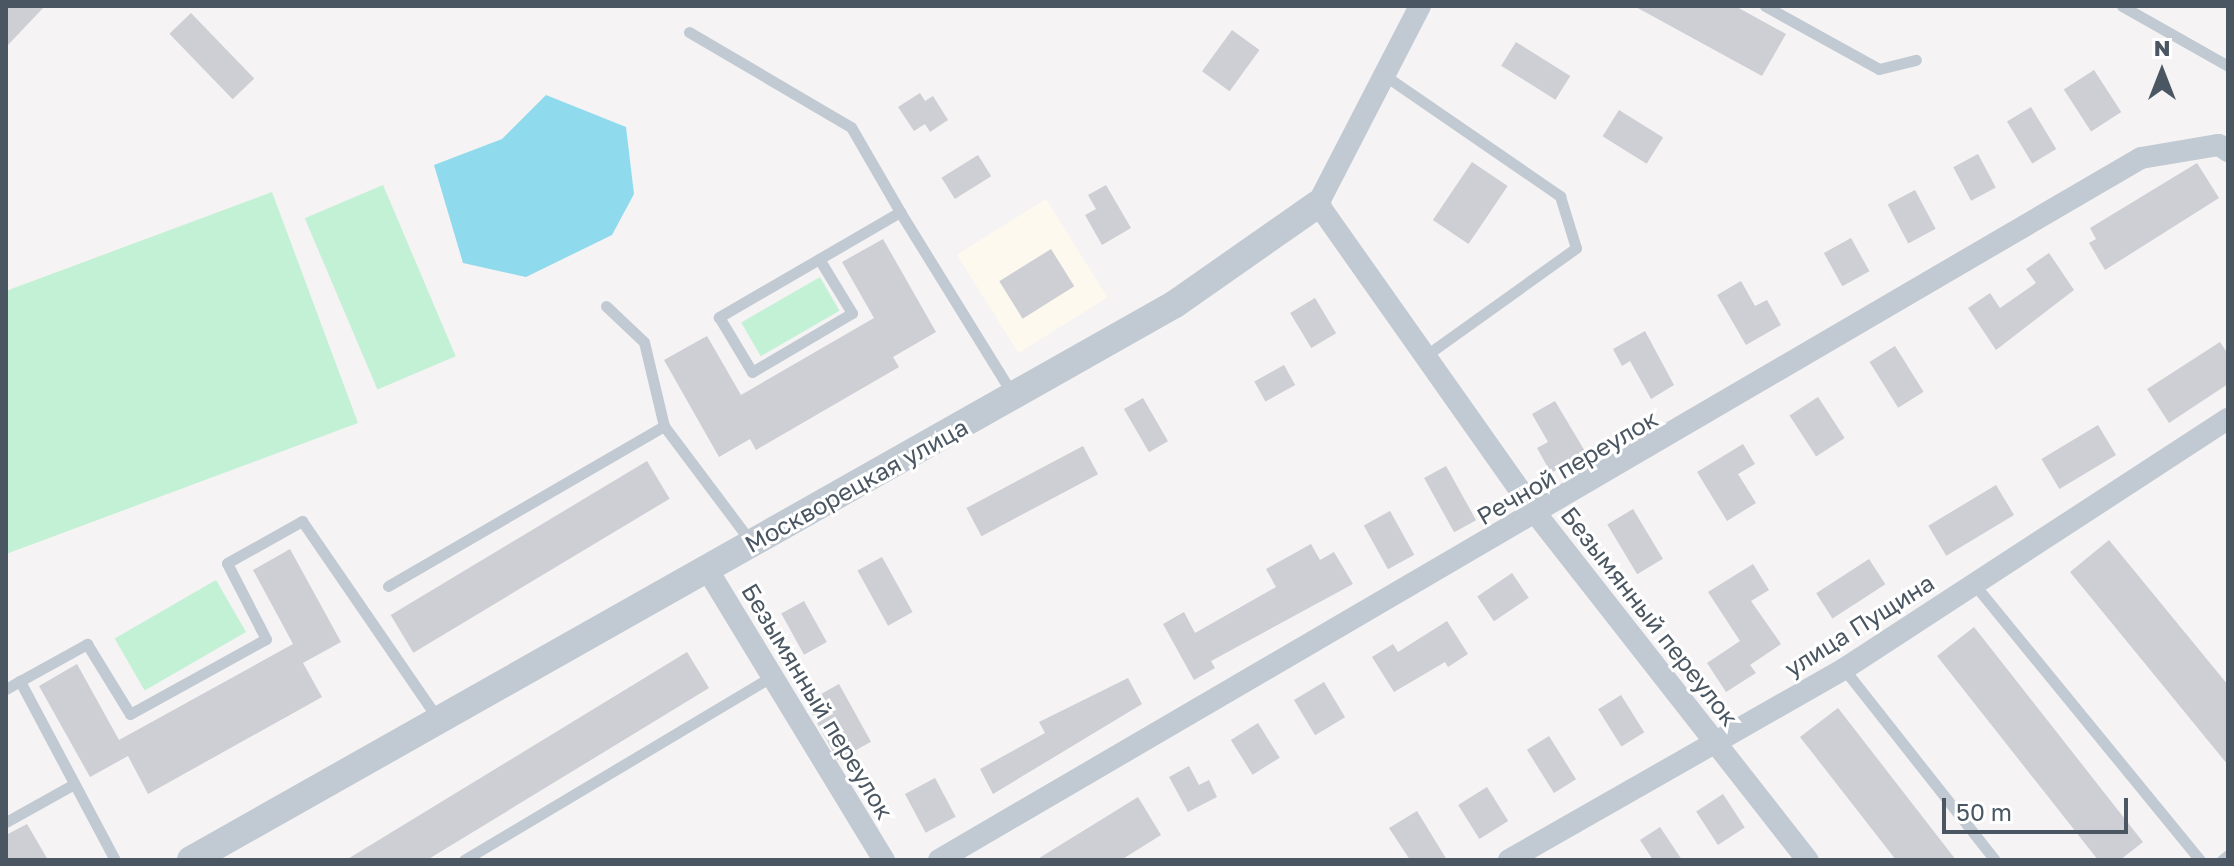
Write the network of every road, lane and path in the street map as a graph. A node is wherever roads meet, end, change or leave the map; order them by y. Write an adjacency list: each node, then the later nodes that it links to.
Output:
1 (1420, 6): 7 (street, Москворецкая улица)
2 (1765, 6): 5 (lane)
3 (2122, 6): 6 (lane)
4 (689, 32): 10 (lane)
5 (1916, 60)
6 (2228, 66)
7 (1384, 75): 9 (street, Москворецкая улица); 13 (lane)
8 (2228, 151): 17 (street, Речной переулок)
9 (1318, 204): 13 (street, Безымянный переулок); 14 (street, Москворецкая улица)
10 (900, 212): 11 (lane); 14 (lane)
11 (819, 259): 11 (lane)
12 (606, 306): 16 (lane)
13 (1425, 356): 17 (street, Безымянный переулок)
14 (1015, 397): 18 (street, Москворецкая улица)
15 (2228, 419): 20 (street, улица Пущина)
16 (664, 426): 18 (lane); 21 (lane)
17 (1537, 515): 27 (street, Безымянный переулок); 35 (street, Речной переулок)
18 (752, 543): 19 (street, Москворецкая улица)
19 (707, 569): 23 (street, Безымянный переулок); 26 (street, Москворецкая улица)
20 (1974, 584): 22 (street, улица Пущина); 39 (lane)
21 (388, 586)
22 (1844, 669): 27 (street, улица Пущина); 38 (lane)
23 (773, 676): 33 (lane); 34 (street, Безымянный переулок)
24 (20, 681): 25 (lane); 26 (lane); 28 (lane)
25 (6, 689)
26 (438, 719): 32 (street, Москворецкая улица)
27 (1713, 739): 36 (street, улица Пущина); 37 (street, Безымянный переулок)
28 (74, 784): 29 (lane); 31 (lane)
29 (6, 822)
30 (2228, 855): 40 (lane)
31 (115, 860)
32 (191, 860)
33 (464, 860)
34 (884, 860)
35 (939, 860)
36 (1509, 860)
37 (1808, 860)
38 (1995, 860)
39 (2200, 860)
40 (2222, 860)

